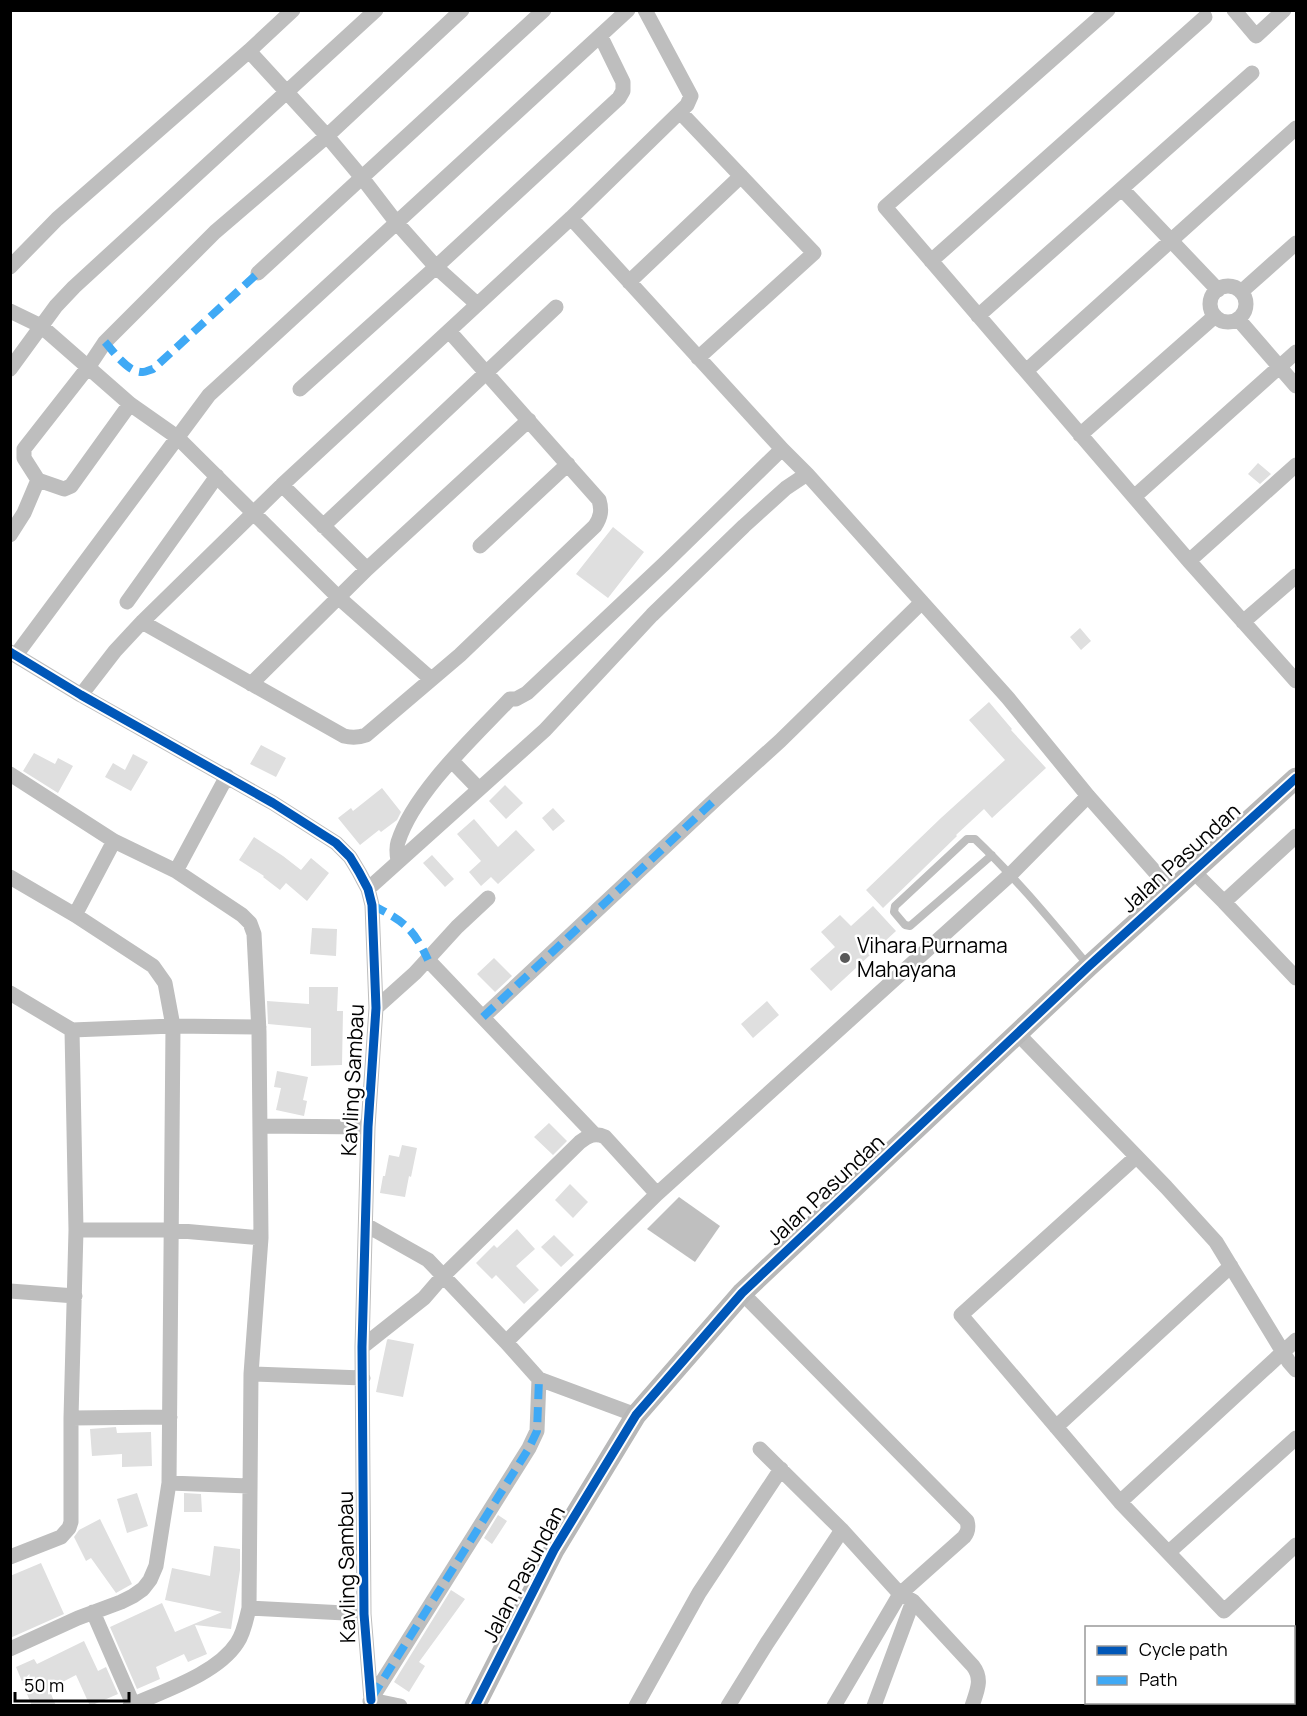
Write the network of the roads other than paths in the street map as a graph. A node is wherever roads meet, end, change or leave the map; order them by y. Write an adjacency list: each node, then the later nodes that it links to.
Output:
1 (293, 10): 12 (street)
2 (376, 10): 14 (street)
3 (462, 10): 17 (street)
4 (544, 10): 19 (street)
5 (628, 10): 11 (street)
6 (645, 10): 15 (street)
7 (1108, 10): 25 (street)
8 (1234, 10): 9 (street)
9 (1284, 10)
10 (1205, 16): 25 (street)
11 (601, 37): 22 (street); 27 (street)
12 (249, 51): 14 (street); 26 (street)
13 (1252, 73): 20 (street)
14 (288, 93): 17 (street); 38 (street)
15 (680, 112): 18 (street); 21 (street)
16 (1296, 128): 23 (street)
17 (327, 136): 19 (street); 42 (street)
18 (741, 176): 29 (street); 41 (street)
19 (363, 179): 22 (street); 28 (street)
20 (1122, 189): 23 (street); 35 (street)
21 (571, 219): 29 (street); 32 (street)
22 (396, 222): 27 (street); 52 (street)
23 (1171, 240): 30 (street); 45 (street)
24 (1296, 243): 31 (street)
25 (931, 261): 35 (street)
26 (10, 267)
27 (436, 267): 32 (street); 48 (street)
28 (258, 273)
29 (628, 282): 41 (street)
30 (1218, 290): 31 (street); 36 (street)
31 (1241, 292): 37 (street)
32 (477, 304): 39 (street)
33 (556, 307): 46 (street)
34 (10, 311): 38 (street)
35 (978, 316): 45 (street)
36 (1215, 316): 37 (street); 51 (street)
37 (1238, 319): 43 (street)
38 (42, 326): 42 (street); 44 (street)
39 (449, 331): 46 (street); 59 (street)
40 (1296, 352): 43 (street)
41 (698, 358): 53 (street)
42 (88, 366): 49 (street); 58 (street)
43 (1280, 367): 47 (street); 60 (street)
44 (10, 369)
45 (1026, 371): 51 (street)
46 (487, 372): 50 (street); 62 (street)
47 (1296, 386)
48 (300, 389)
49 (130, 404): 52 (street); 58 (street)
50 (529, 420): 54 (street); 66 (street)
51 (1080, 435): 60 (street)
52 (177, 437): 57 (street); 73 (street)
53 (782, 449): 56 (street); 78 (street)
54 (568, 464): 64 (street); 74 (street)
55 (1296, 465): 65 (street)
56 (807, 474): 70 (street); 82 (street)
57 (217, 476): 61 (street); 69 (street)
58 (38, 480): 63 (street)
59 (282, 485): 61 (street); 62 (street)
60 (1134, 497): 65 (street)
61 (254, 512): 68 (street); 71 (street)
62 (323, 526): 66 (street)
63 (10, 535)
64 (480, 546)
65 (1189, 561): 72 (street)
66 (367, 569): 68 (street)
67 (1296, 576): 72 (street)
68 (338, 597): 74 (street); 76 (street)
69 (128, 602)
70 (922, 602): 83 (street); 102 (street)
71 (142, 622): 76 (street); 77 (street)
72 (1243, 622): 75 (street)
73 (13, 654): 77 (street, Kavling Sambau)
74 (431, 679): 76 (street)
75 (1296, 681)
76 (251, 684)
77 (81, 695): 80 (street, Kavling Sambau)
78 (452, 761): 82 (street); 87 (street)
79 (10, 774): 85 (street)
80 (227, 776): 88 (street); 92 (street, Kavling Sambau)
81 (1296, 778): 89 (street, Jalan Pasundan)
82 (478, 789): 87 (street)
83 (1088, 796): 90 (street); 93 (street)
84 (1296, 836): 95 (street)
85 (114, 841): 88 (street); 96 (street)
86 (992, 855): 86 (lane); 90 (lane)
87 (398, 861): 92 (street)
88 (176, 871): 104 (street)
89 (1193, 871): 93 (street, Jalan Pasundan); 95 (street)
90 (1011, 874): 98 (lane); 111 (street)
91 (10, 877): 96 (street)
92 (368, 889): 101 (street, Kavling Sambau)
93 (1171, 890): 98 (street, Jalan Pasundan)
94 (488, 898): 97 (street)
95 (1224, 902): 99 (street)
96 (75, 915): 103 (street)
97 (428, 960): 101 (street); 102 (street)
98 (1089, 966): 106 (street, Jalan Pasundan)
99 (1296, 978)
100 (10, 993): 105 (street)
101 (376, 1008): 108 (street, Kavling Sambau)
102 (483, 1017): 109 (street)
103 (173, 1026): 104 (street); 105 (street); 114 (street)
104 (259, 1027): 107 (street)
105 (72, 1030): 113 (street)
106 (1018, 1034): 110 (street); 119 (street, Jalan Pasundan)
107 (260, 1126): 108 (street); 115 (street)
108 (368, 1127): 112 (street, Kavling Sambau)
109 (594, 1134): 111 (street); 117 (street)
110 (1136, 1156): 116 (street); 132 (street)
111 (657, 1194): 122 (street)
112 (366, 1225): 117 (street); 123 (street, Kavling Sambau)
113 (76, 1230): 114 (street); 120 (street)
114 (171, 1230): 115 (street); 130 (street)
115 (261, 1238): 126 (street)
116 (1231, 1266): 124 (street); 132 (street)
117 (443, 1276): 122 (street); 123 (street)
118 (10, 1291): 120 (street)
119 (742, 1293): 129 (street, Jalan Pasundan); 143 (street)
120 (75, 1296): 131 (street)
121 (1296, 1340): 124 (street)
122 (506, 1342): 128 (street)
123 (362, 1347): 127 (street, Kavling Sambau)
124 (1283, 1352): 125 (street); 138 (street)
125 (1296, 1370)
126 (251, 1374): 127 (street); 137 (street)
127 (363, 1378): 146 (street, Kavling Sambau)
128 (538, 1379): 129 (street); 148 (street)
129 (636, 1414): 151 (street, Jalan Pasundan)
130 (170, 1417): 131 (street); 136 (street)
131 (71, 1418): 142 (street)
132 (1056, 1427): 138 (street)
133 (1296, 1438): 141 (street)
134 (760, 1449): 135 (street)
135 (781, 1469): 139 (street); 152 (street)
136 (169, 1483): 137 (street); 145 (street)
137 (249, 1486): 144 (street)
138 (1120, 1502): 141 (street)
139 (842, 1530): 143 (street); 153 (street)
140 (1296, 1545): 141 (street)
141 (1169, 1552)
142 (10, 1557)
143 (907, 1598): 154 (street); 155 (street); 156 (street)
144 (249, 1608): 146 (street); 149 (street)
145 (93, 1612): 147 (street); 149 (street)
146 (364, 1614): 148 (street, Kavling Sambau)
147 (11, 1648)
148 (368, 1703): 150 (street)
149 (131, 1705)
150 (400, 1706)
151 (475, 1706)
152 (636, 1706)
153 (728, 1706)
154 (834, 1706)
155 (874, 1706)
156 (972, 1706)

